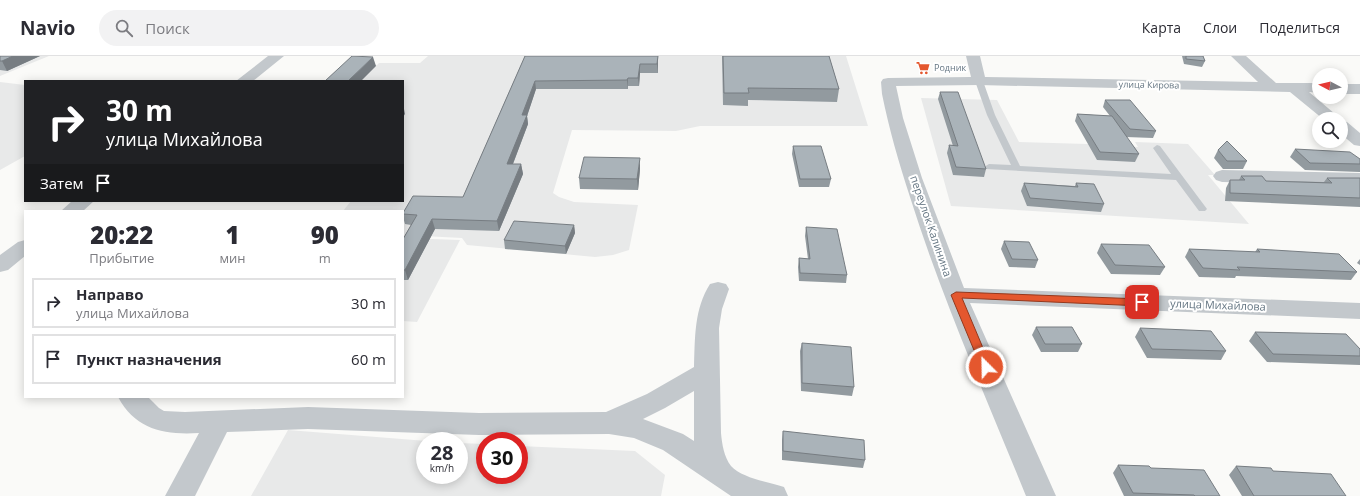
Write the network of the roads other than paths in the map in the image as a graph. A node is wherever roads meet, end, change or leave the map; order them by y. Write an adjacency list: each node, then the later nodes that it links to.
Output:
1 (277, 56): 4 (street)
2 (973, 56): 5 (street)
3 (1238, 56): 6 (street)
4 (244, 80)
5 (980, 81): 6 (street, улица Кирова); 16 (lane); 26 (street, переулок Калинина)
6 (1272, 87): 7 (street, улица Кирова)
7 (1294, 88): 8 (street, улица Кирова); 11 (street)
8 (1312, 88)
9 (1348, 89): 10 (street)
10 (1360, 89)
11 (1324, 112)
12 (1348, 132): 13 (street)
13 (1360, 141)
14 (1157, 148): 18 (lane)
15 (989, 166): 16 (lane)
16 (1017, 168): 18 (lane)
17 (1222, 176): 19 (street)
18 (1179, 177): 21 (lane)
19 (1360, 179)
20 (83, 202): 22 (street)
21 (1202, 209)
22 (72, 210)
23 (24, 250): 24 (street)
24 (0, 264)
25 (718, 289): 28 (street)
26 (956, 295): 27 (street, улица Михайлова); 35 (street, переулок Калинина)
27 (1360, 311)
28 (707, 371): 31 (street); 32 (street)
29 (132, 398): 30 (street)
30 (219, 421): 31 (street); 33 (street)
31 (609, 423): 32 (street)
32 (722, 476): 34 (street)
33 (180, 496)
34 (773, 496)
35 (1041, 496)

